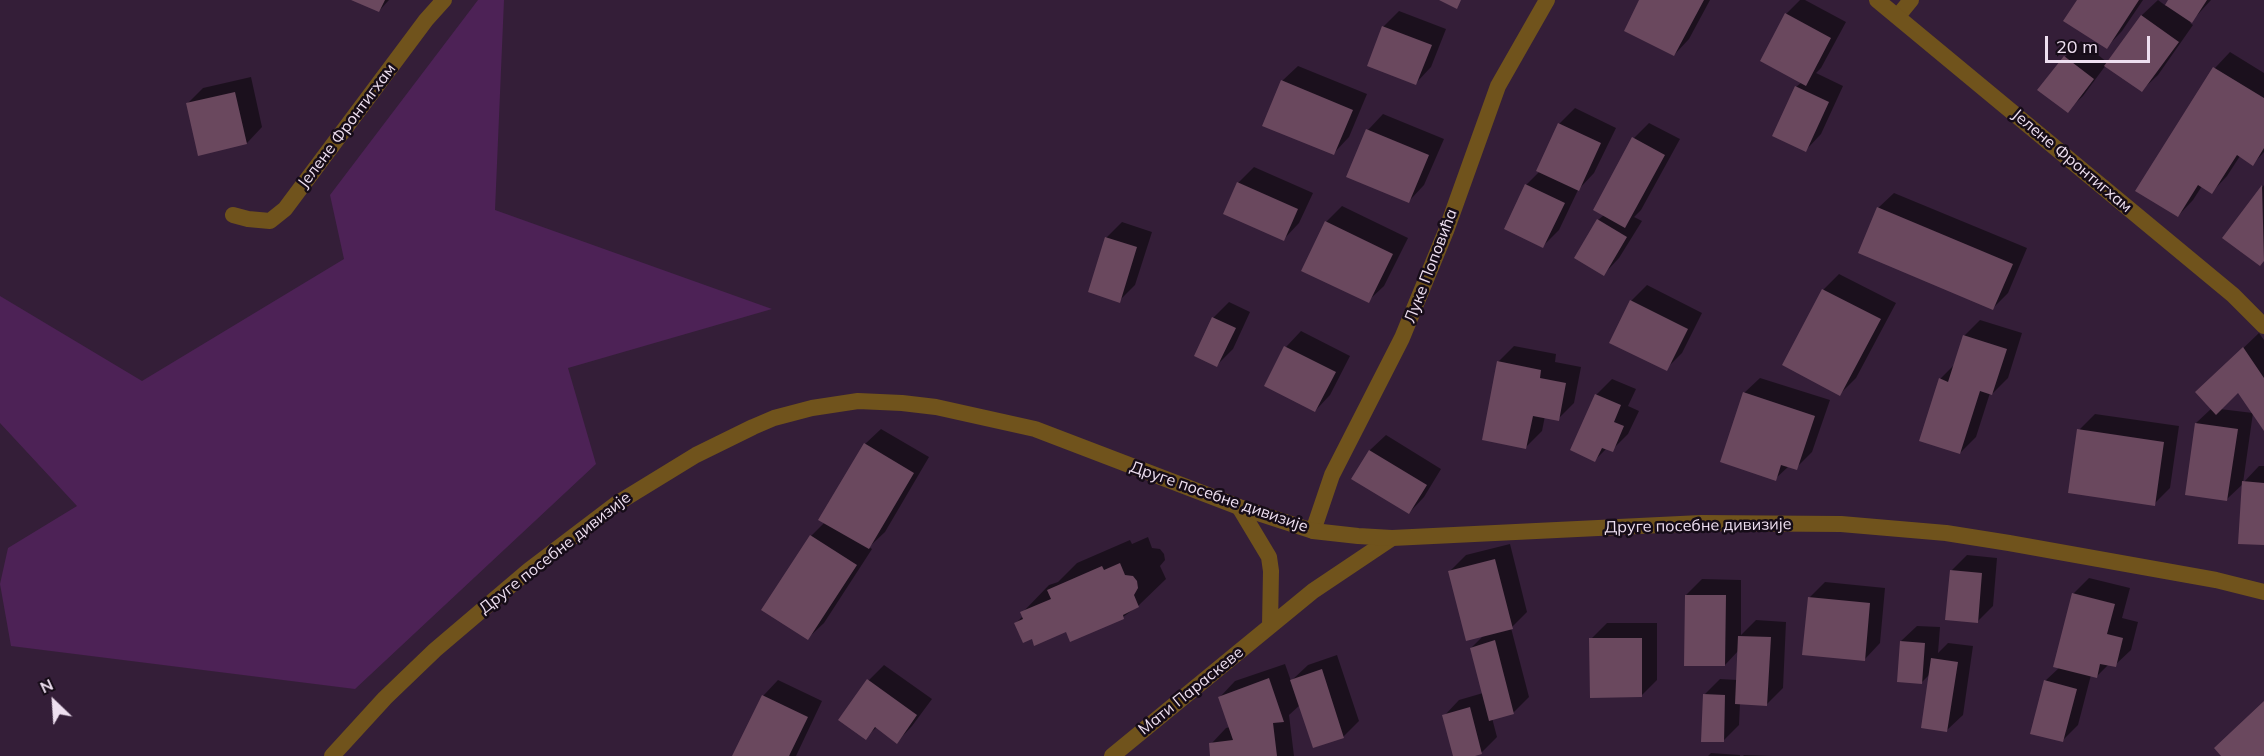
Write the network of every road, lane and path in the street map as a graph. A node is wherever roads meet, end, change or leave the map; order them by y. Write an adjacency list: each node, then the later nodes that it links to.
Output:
1 (444, 0): 6 (street, Јелене Фронтигхам)
2 (1547, 0): 9 (street, Луке Поповића)
3 (1877, 0): 5 (street, Јелене Фронтигхам)
4 (1911, 0): 5 (street)
5 (1898, 16): 7 (street, Јелене Фронтигхам)
6 (233, 215)
7 (2264, 326)
8 (1239, 507): 9 (street, Друге посебне дивизије); 12 (street); 13 (street, Друге посебне дивизије)
9 (1313, 531): 10 (street, Друге посебне дивизије)
10 (1392, 538): 11 (street, Друге посебне дивизије); 12 (street, Мати Параскеве)
11 (2264, 592)
12 (1270, 626): 14 (street, Мати Параскеве)
13 (332, 756)
14 (1112, 756)

